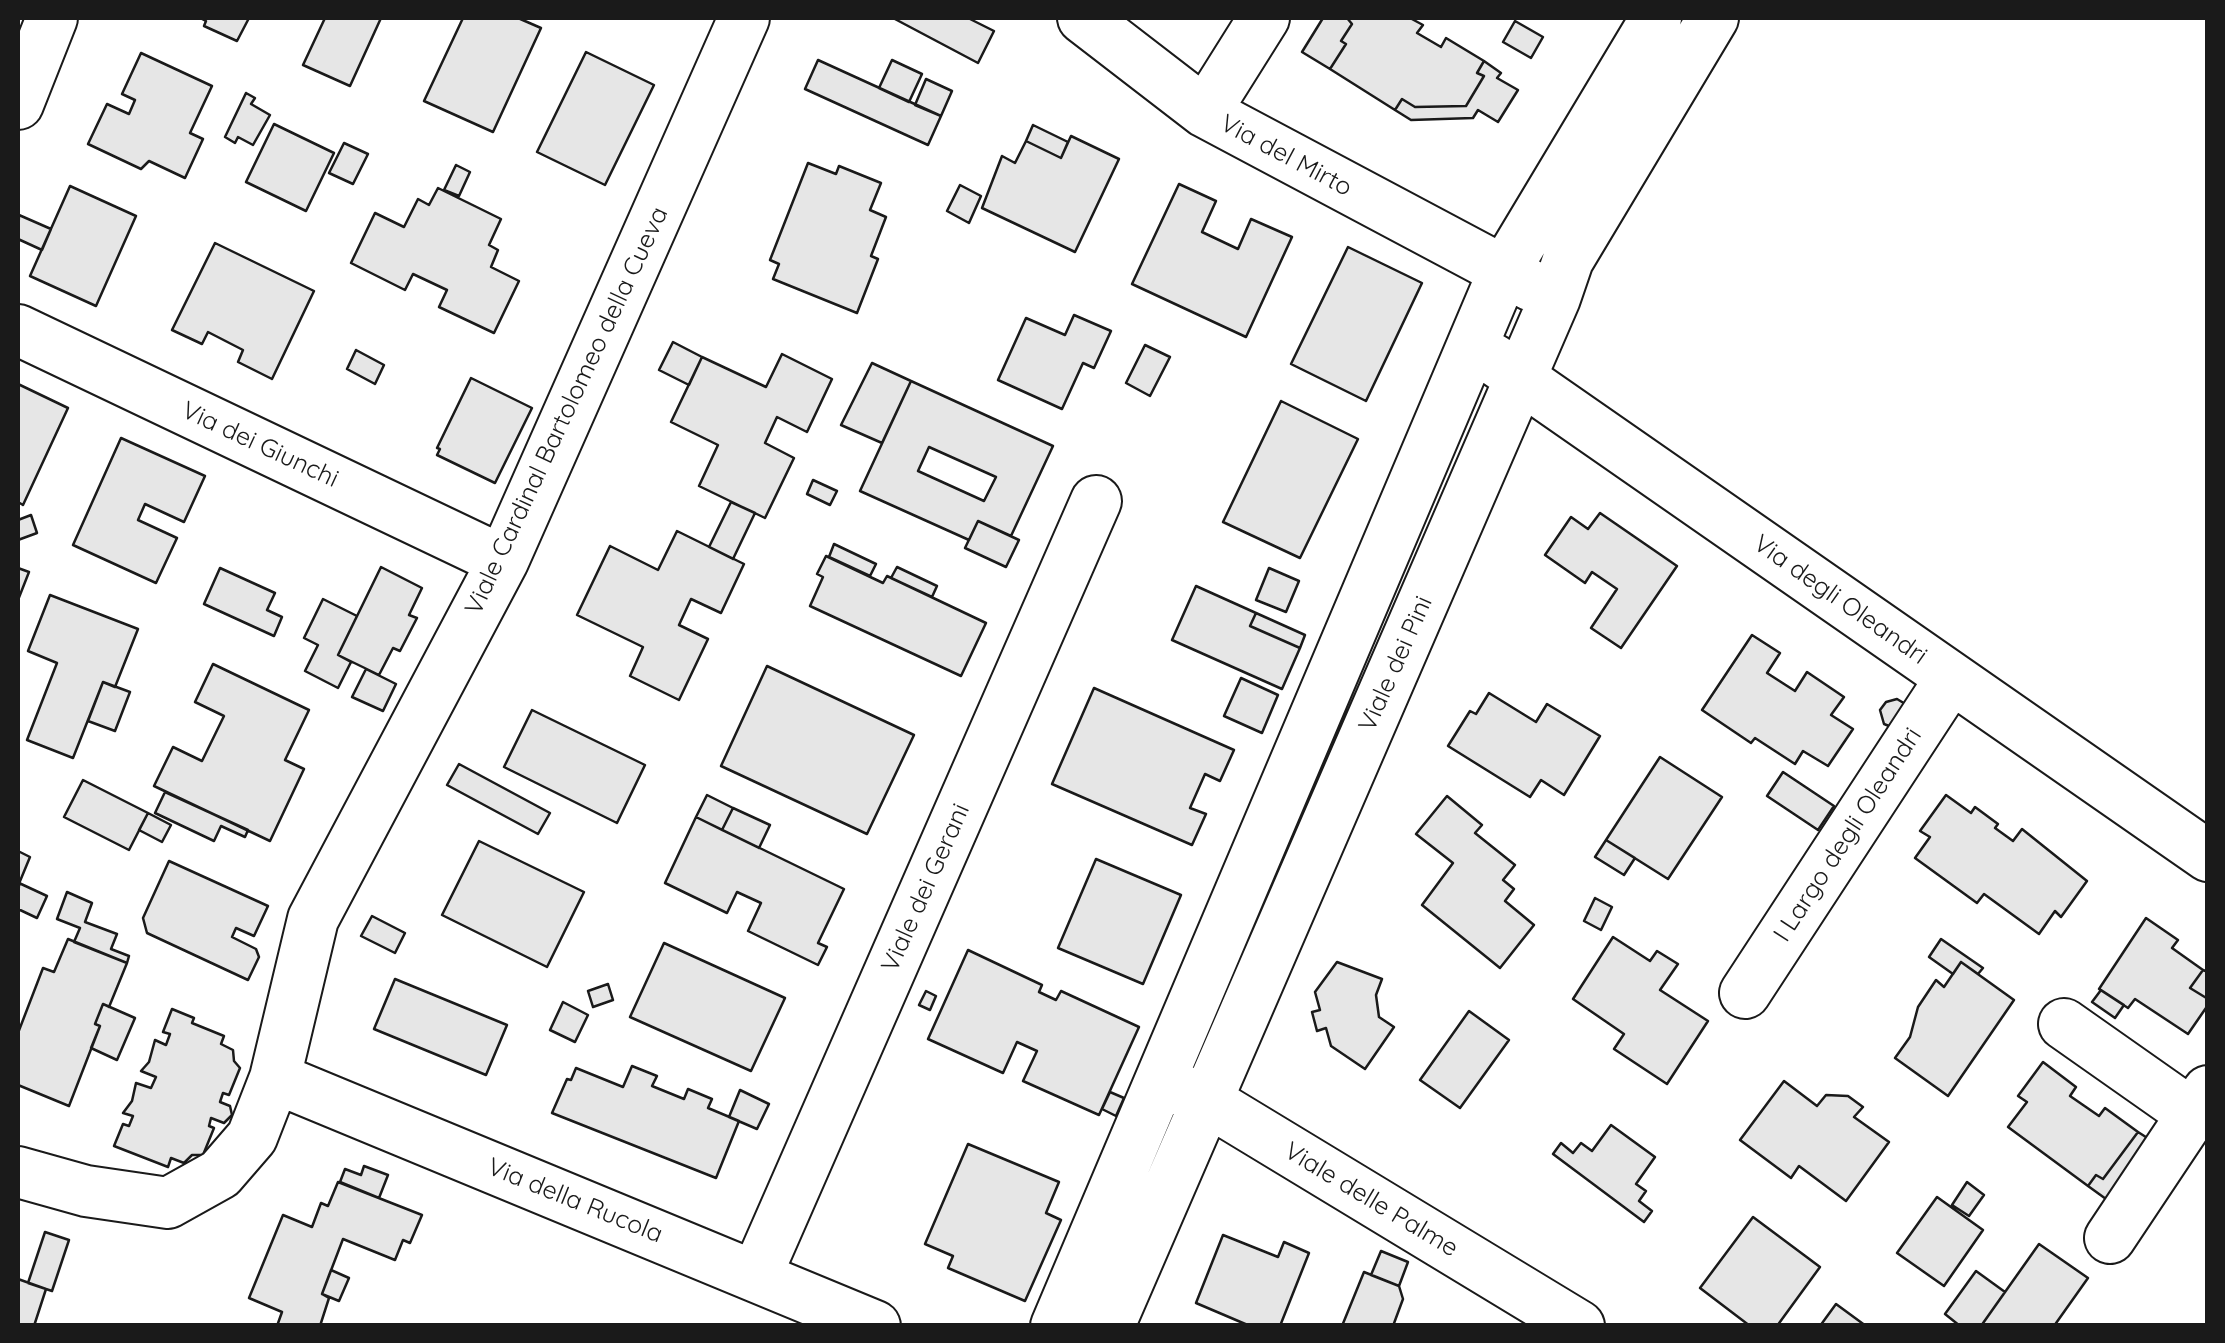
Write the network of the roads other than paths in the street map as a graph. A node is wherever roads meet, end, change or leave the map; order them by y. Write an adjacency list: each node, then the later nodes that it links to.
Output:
1 (52, 18): 7 (street)
2 (744, 18): 15 (street, Viale Cardinal Bartolomeo della Cueva)
3 (1083, 18): 8 (street, Via del Mirto)
4 (1264, 18): 8 (street)
5 (1656, 18): 9 (street, Viale dei Pini)
6 (1713, 18): 10 (street, Viale dei Pini)
7 (18, 104)
8 (1205, 112): 9 (street, Via del Mirto)
9 (1504, 273): 10 (street, Via del Mirto); 12 (street, Viale dei Pini)
10 (1555, 298): 13 (street, Viale dei Pini)
11 (18, 330): 15 (street, Via dei Giunchi)
12 (1473, 345): 13 (street, Via degli Oleandri); 21 (street, Viale dei Pini)
13 (1520, 378): 16 (street, Via degli Oleandri); 21 (street, Viale dei Pini)
14 (1096, 502): 25 (street, Viale dei Gerani)
15 (503, 560): 20 (street, Viale Cardinal Bartolomeo della Cueva)
16 (1951, 678): 17 (street, Via degli Oleandri); 18 (street, I Largo degli Oleandri)
17 (2208, 856)
18 (1745, 993)
19 (2064, 1024): 22 (street)
20 (275, 1078): 23 (street, Viale Cardinal Bartolomeo della Cueva); 25 (street, Via della Rucola)
21 (1183, 1090): 27 (street, Viale dei Pini); 28 (street, Viale dei Pini); 29 (street, Viale delle Palme)
22 (2200, 1102): 24 (street)
23 (18, 1172)
24 (2110, 1238)
25 (756, 1276): 26 (street, Via della Rucola)
26 (875, 1326)
27 (1056, 1326)
28 (1109, 1326)
29 (1579, 1326)

